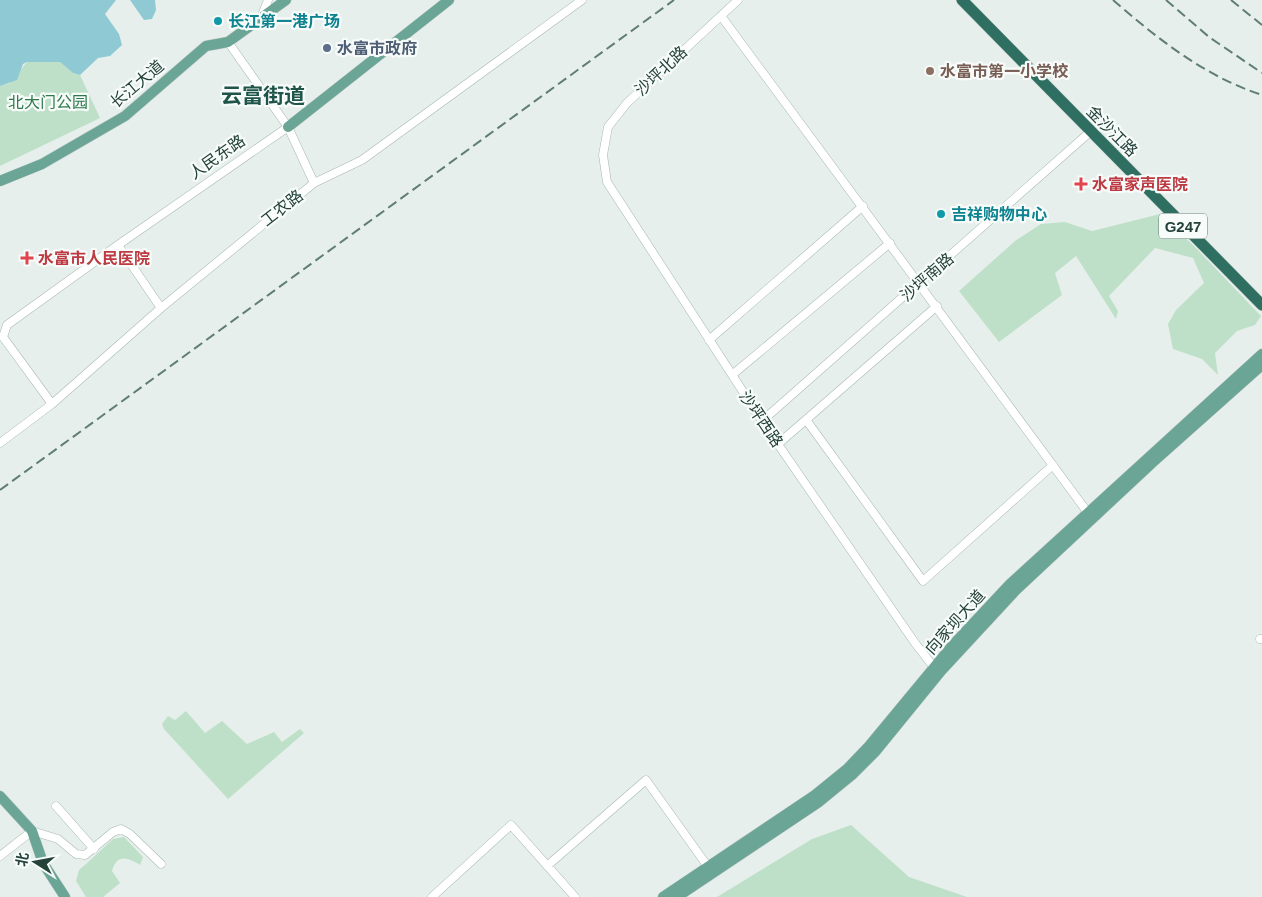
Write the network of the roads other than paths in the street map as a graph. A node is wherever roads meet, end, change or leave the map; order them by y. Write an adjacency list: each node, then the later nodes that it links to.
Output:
1 (268, 0): 8 (street)
2 (286, 0): 8 (main road, 长江大道)
3 (449, 0): 10 (main road, 人民东路)
4 (582, 0): 14 (street, 工农路)
5 (738, 0): 7 (street, 沙坪北路)
6 (962, 0): 11 (highway, 金沙江路 / G247)
7 (721, 16): 12 (street, 沙坪北路); 15 (street)
8 (261, 18): 9 (main road, 长江大道)
9 (228, 42): 10 (street); 13 (main road, 长江大道)
10 (288, 127): 14 (street); 17 (street, 人民东路)
11 (1090, 132): 18 (street, 沙坪南路); 19 (highway, 金沙江路 / G247)
12 (603, 155): 22 (street, 沙坪西路)
13 (0, 182)
14 (314, 183): 21 (street, 工农路)
15 (863, 206): 16 (street); 22 (street)
16 (890, 243): 18 (street); 25 (street)
17 (118, 244): 21 (street); 26 (street, 人民东路)
18 (920, 284): 20 (street); 27 (street, 沙坪南路)
19 (1262, 305)
20 (937, 306): 30 (street); 31 (street)
21 (161, 308): 26 (street, 工农路)
22 (710, 340): 25 (street, 沙坪西路)
23 (1262, 354): 32 (main road, 向家坝大道)
24 (1262, 365): 32 (main road, 向家坝大道)
25 (732, 375): 27 (street, 沙坪西路)
26 (52, 404): 29 (street, 工农路)
27 (762, 421): 30 (street, 沙坪西路)
28 (807, 421): 31 (street)
29 (0, 443)
30 (778, 444): 33 (street, 沙坪西路)
31 (1053, 465): 32 (street)
32 (1090, 515): 33 (main road, 向家坝大道)
33 (937, 670): 41 (main road, 向家坝大道)
34 (0, 796): 36 (main road)
35 (56, 806): 37 (street)
36 (32, 831): 37 (street); 38 (street); 42 (main road)
37 (94, 849): 39 (street)
38 (0, 856)
39 (161, 864)
40 (547, 866): 41 (street); 43 (street); 44 (street)
41 (710, 870): 45 (main road, 向家坝大道); 46 (main road, 向家坝大道)
42 (65, 897)
43 (432, 897)
44 (575, 897)
45 (663, 897)
46 (677, 897)

